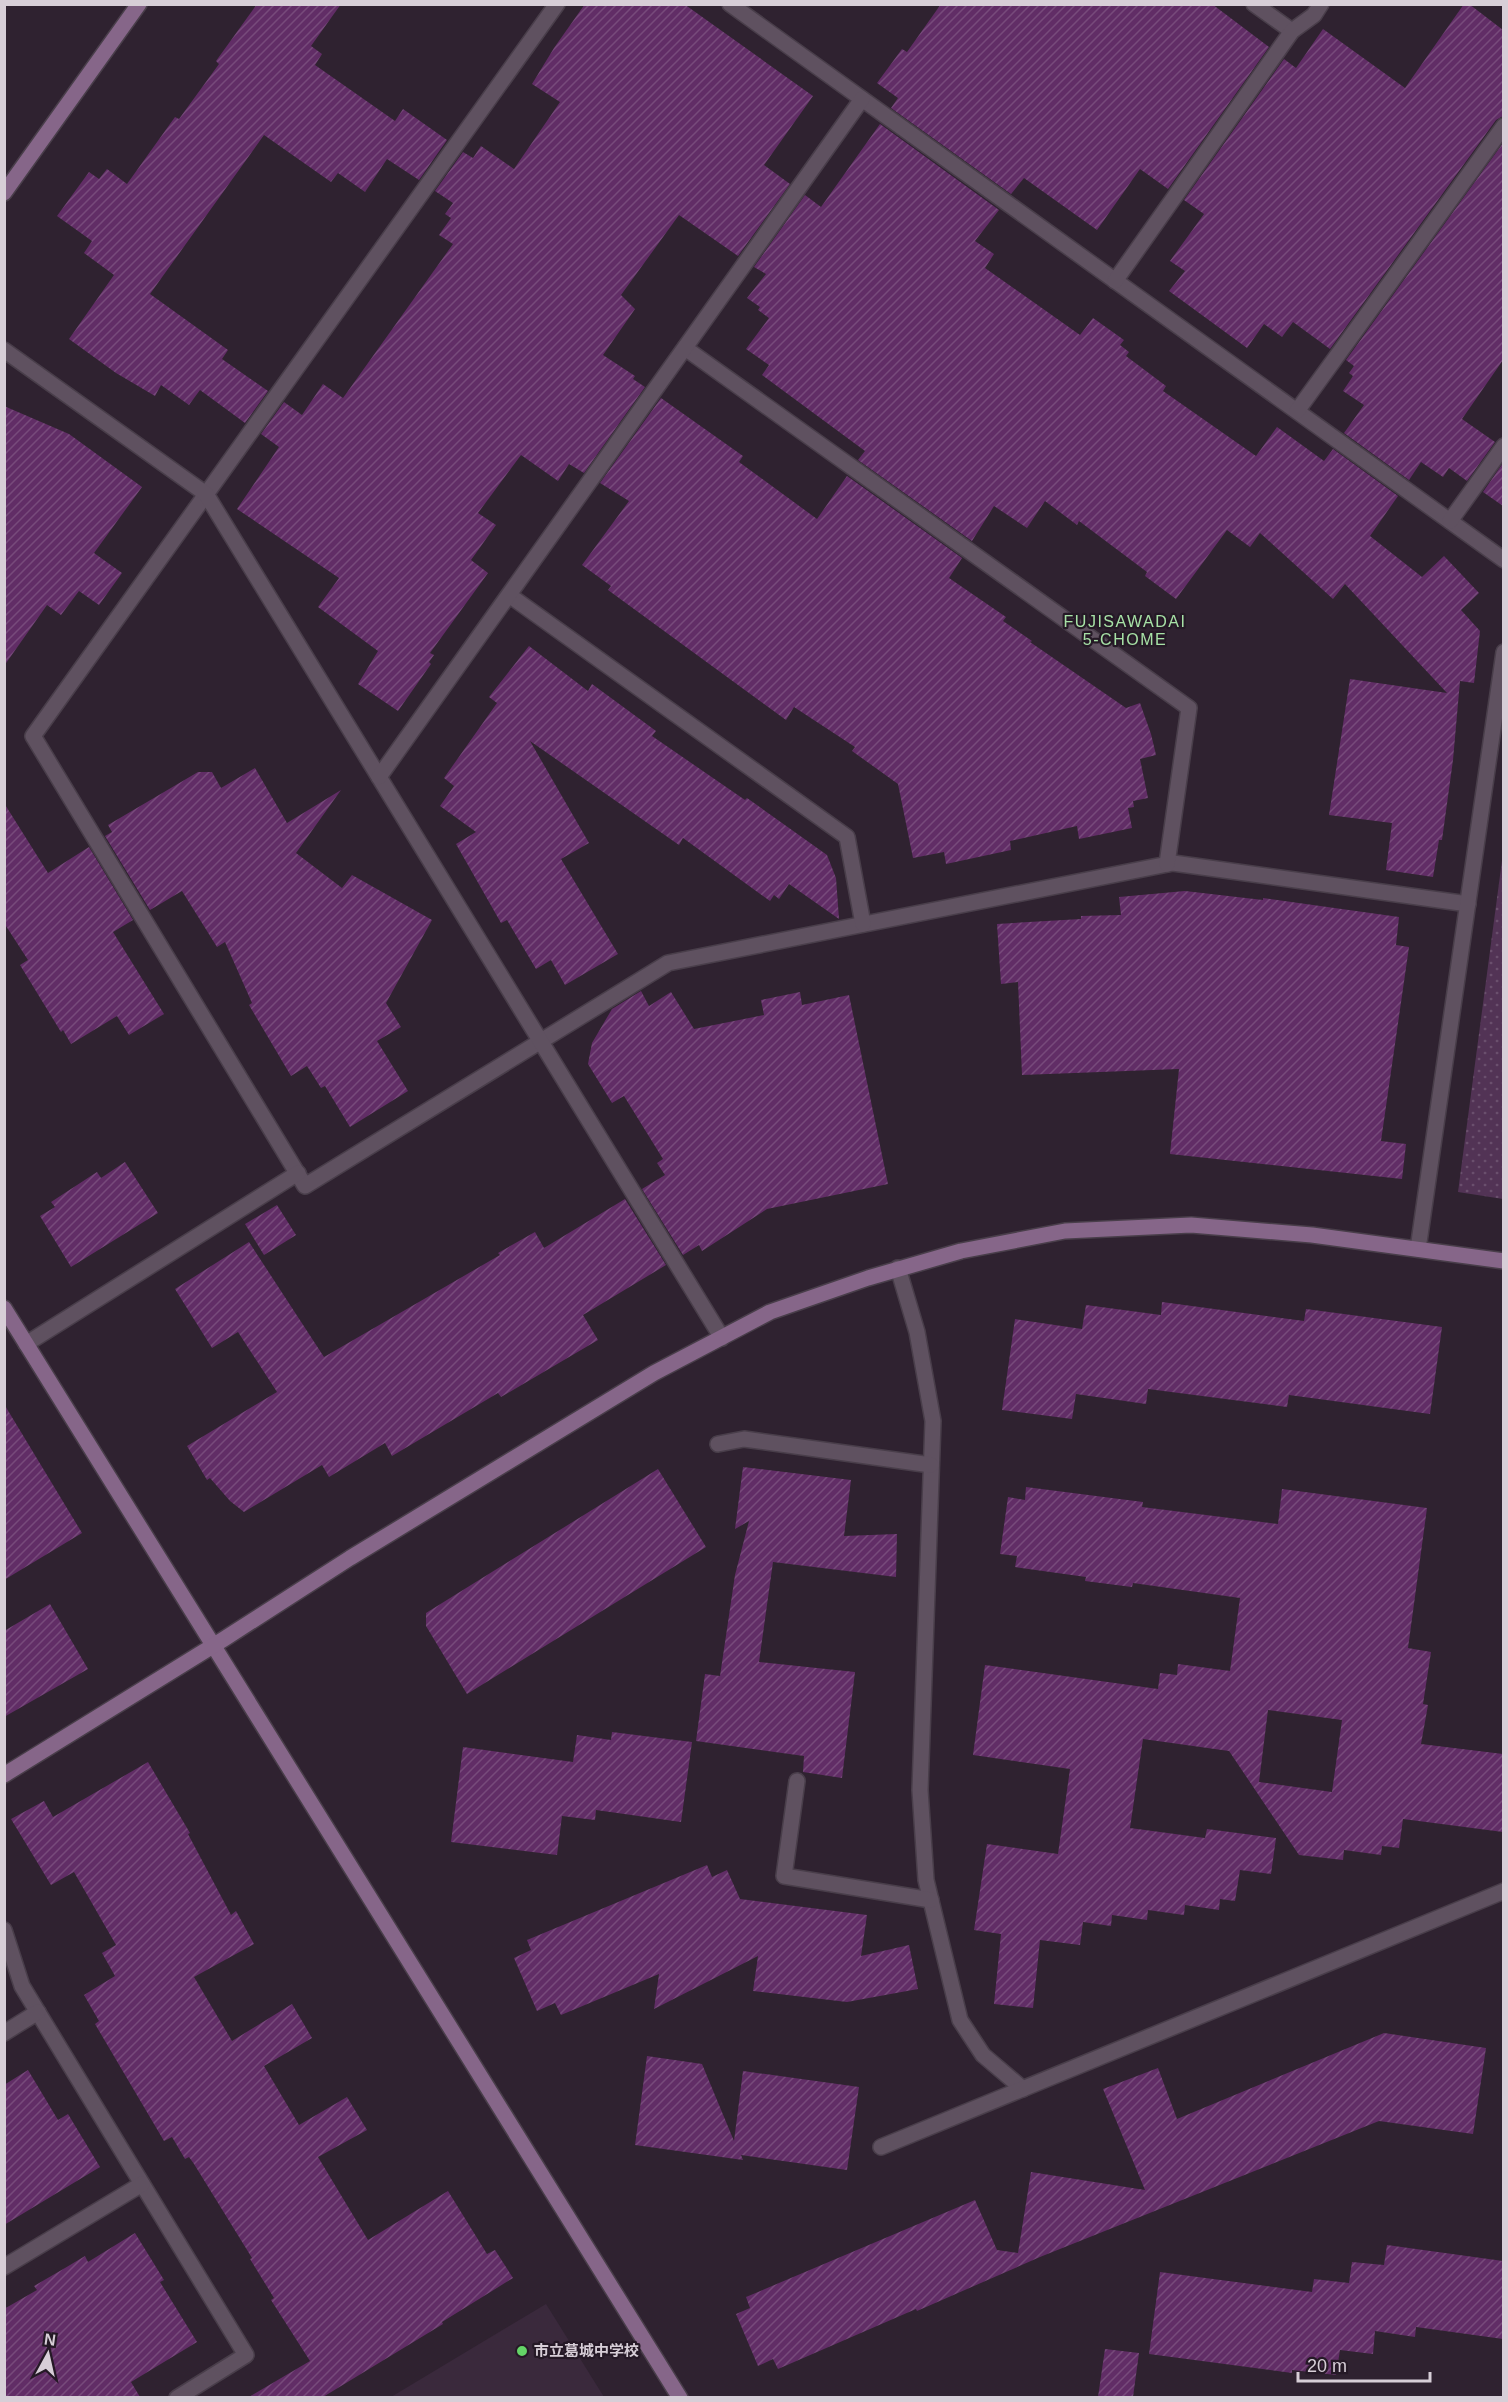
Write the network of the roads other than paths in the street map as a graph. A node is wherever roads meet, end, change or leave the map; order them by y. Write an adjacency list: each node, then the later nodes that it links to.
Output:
1 (139, 4): 9 (street)
2 (557, 4): 15 (street)
3 (730, 4): 7 (street)
4 (1254, 4): 6 (street)
5 (1321, 4): 6 (street)
6 (1292, 31): 10 (street)
7 (862, 99): 10 (street); 11 (street)
8 (1503, 126): 13 (street)
9 (4, 193)
10 (1115, 281): 13 (street)
11 (684, 348): 18 (street); 21 (street)
12 (4, 350): 15 (street)
13 (1297, 411): 16 (street)
14 (1503, 446): 16 (street)
15 (206, 494): 20 (street); 25 (street)
16 (1450, 521): 17 (street)
17 (1503, 560)
18 (509, 595): 20 (street); 23 (street)
19 (1503, 652): 22 (street)
20 (379, 777): 24 (street)
21 (1167, 864): 22 (street); 23 (street)
22 (1468, 904): 26 (street)
23 (863, 924): 24 (street)
24 (540, 1041): 25 (street); 30 (street)
25 (298, 1173): 31 (street)
26 (1418, 1249): 27 (street); 28 (street)
27 (1503, 1261)
28 (898, 1268): 30 (street); 33 (street)
29 (4, 1308): 31 (street)
30 (722, 1338): 34 (street)
31 (26, 1344): 34 (street)
32 (718, 1444): 33 (street)
33 (931, 1465): 38 (street)
34 (213, 1646): 35 (street); 47 (street)
35 (4, 1775)
36 (797, 1781): 38 (street)
37 (1503, 1892): 42 (street)
38 (931, 1900): 42 (street)
39 (4, 1930): 40 (street)
40 (38, 2012): 41 (street); 44 (street)
41 (4, 2033)
42 (1023, 2088): 43 (street)
43 (881, 2146)
44 (142, 2184): 45 (street); 46 (street)
45 (4, 2267)
46 (177, 2397)
47 (680, 2397)

